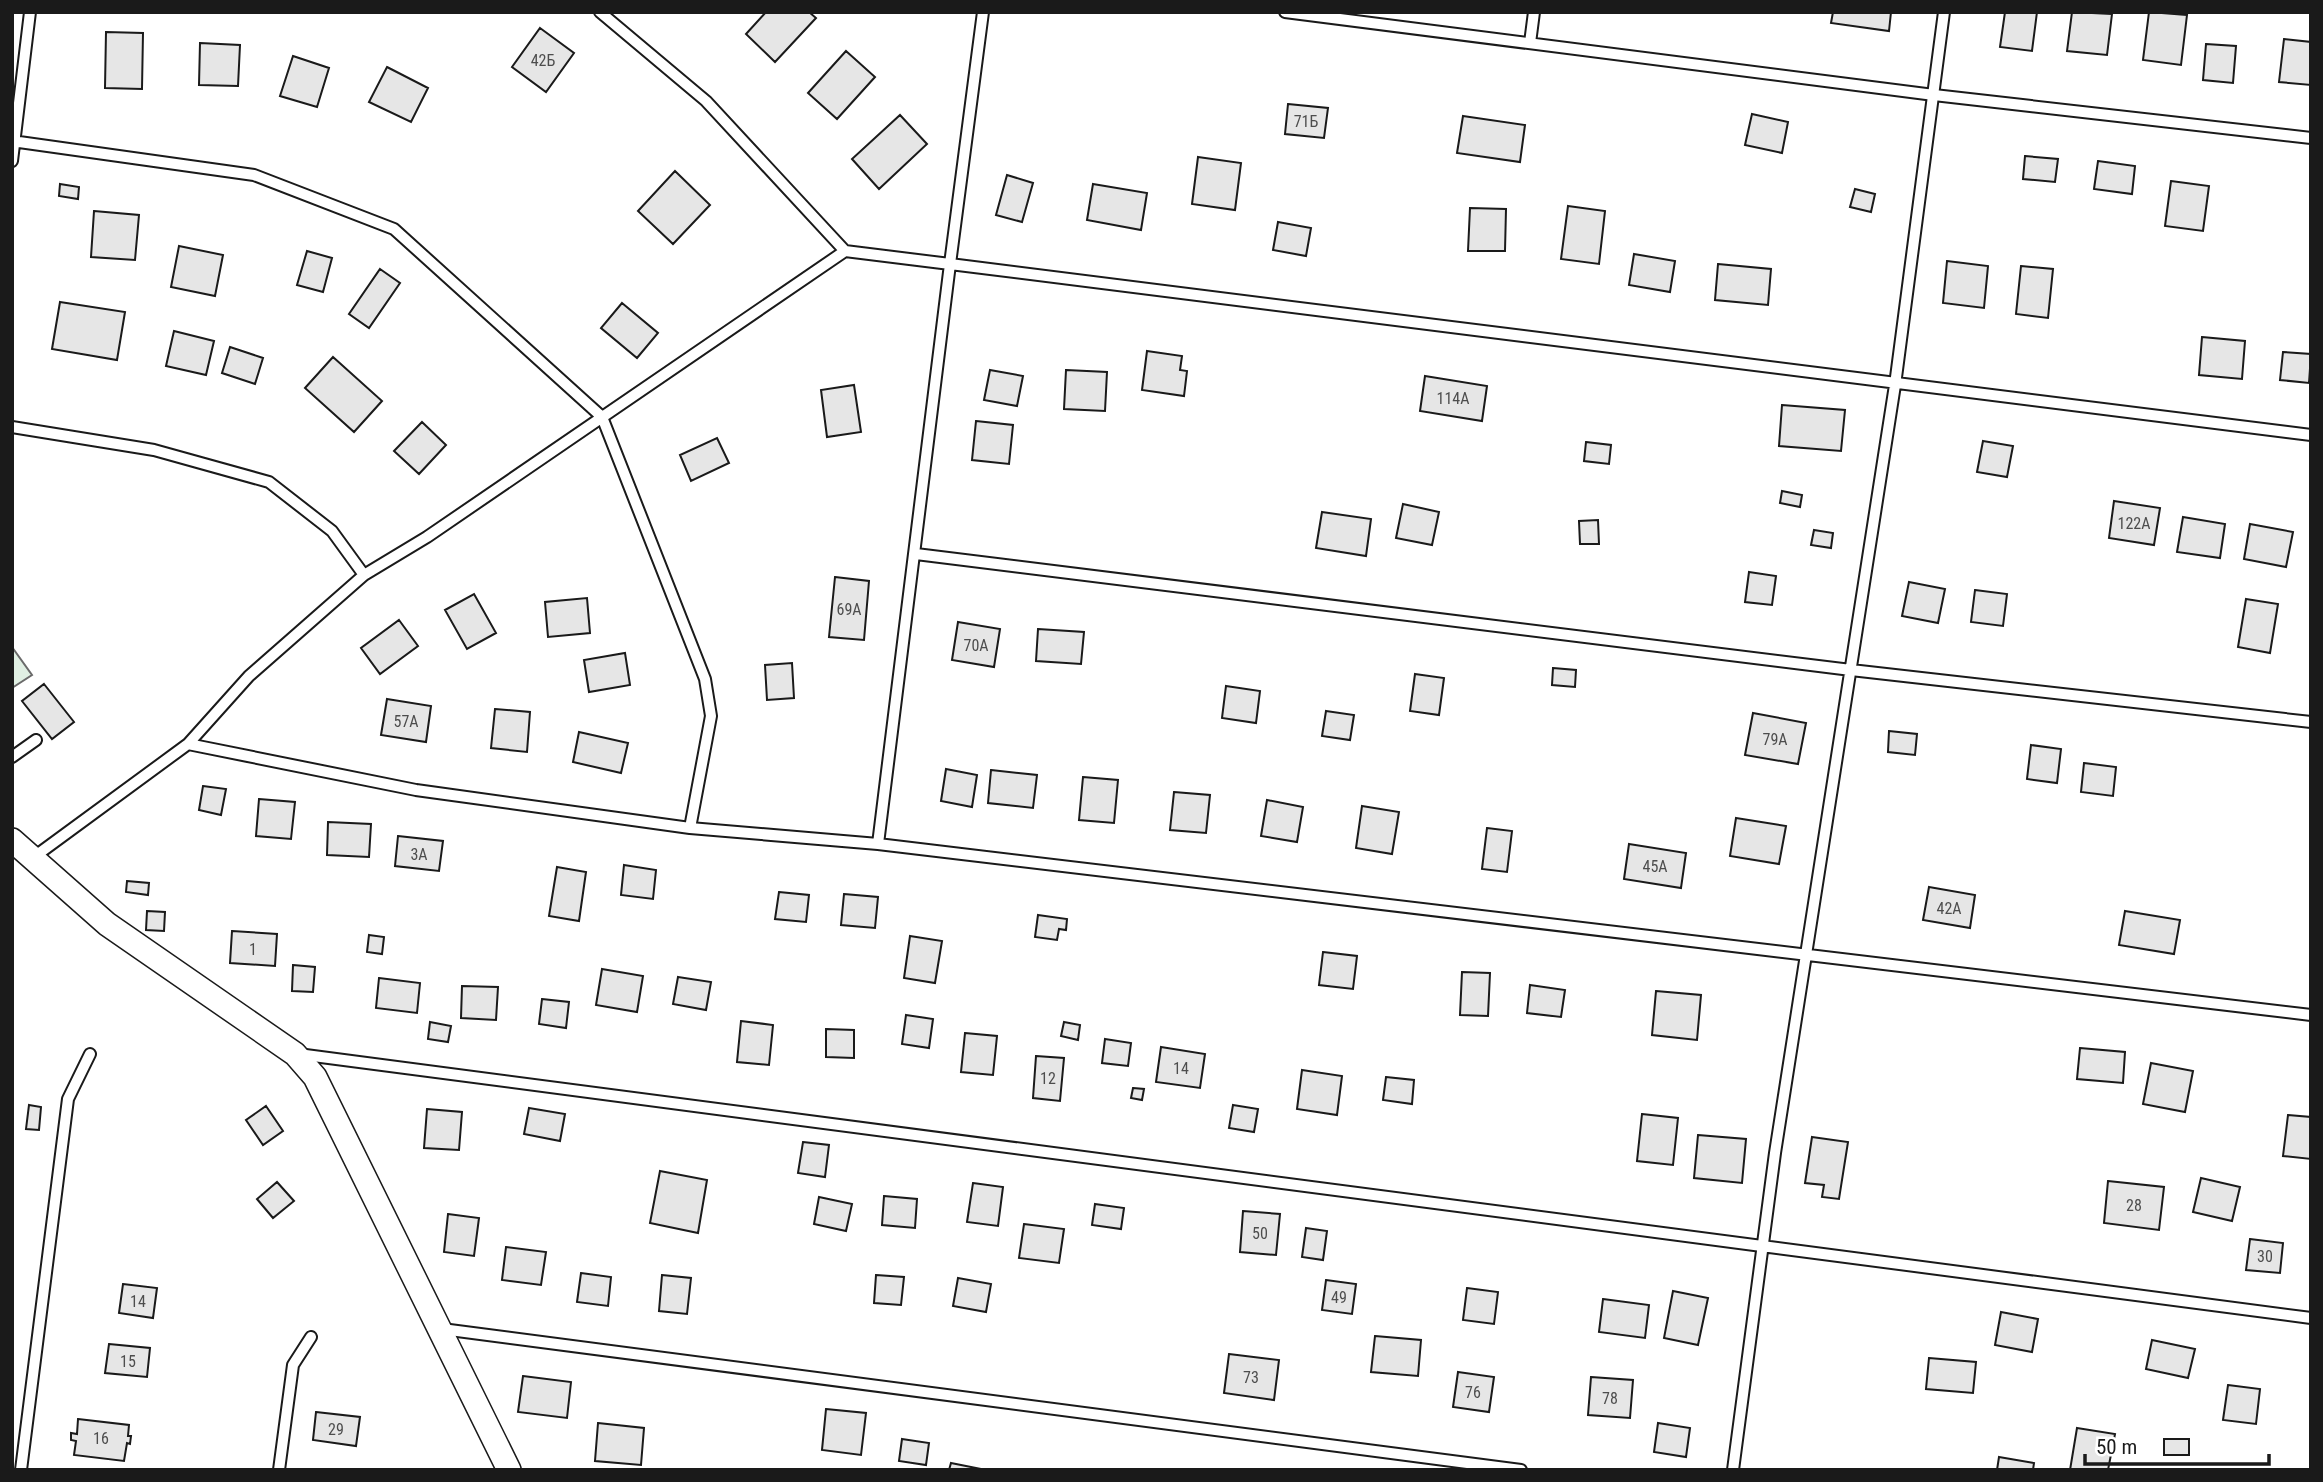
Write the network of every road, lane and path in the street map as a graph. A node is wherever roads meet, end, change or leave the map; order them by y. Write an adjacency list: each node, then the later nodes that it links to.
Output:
1 (30, 12): 10 (lane)
2 (600, 12): 12 (lane)
3 (984, 12): 13 (lane)
4 (1286, 12): 7 (lane)
5 (1534, 12): 7 (lane)
6 (1944, 12): 8 (lane)
7 (1530, 43): 8 (lane)
8 (1934, 94): 9 (lane); 14 (lane)
9 (2311, 138)
10 (13, 141): 11 (lane); 15 (lane)
11 (12, 161)
12 (845, 251): 13 (lane); 15 (lane)
13 (950, 264): 14 (lane); 18 (lane)
14 (1895, 385): 17 (lane); 20 (lane)
15 (602, 417): 19 (lane); 25 (lane)
16 (12, 427): 19 (lane)
17 (2311, 436)
18 (916, 554): 20 (lane); 27 (lane)
19 (364, 575): 23 (lane)
20 (1851, 670): 21 (lane); 29 (lane)
21 (2311, 722)
22 (36, 740): 24 (lane)
23 (188, 744): 25 (lane); 28 (lane)
24 (12, 757)
25 (690, 828): 27 (lane)
26 (12, 840): 28 (street)
27 (878, 844): 29 (lane)
28 (34, 857): 32 (street)
29 (1805, 956): 30 (lane); 33 (lane)
30 (2311, 1015)
31 (90, 1054): 37 (lane)
32 (295, 1054): 33 (lane); 35 (street)
33 (1764, 1245): 34 (lane); 41 (lane)
34 (2311, 1318)
35 (442, 1329): 39 (street); 40 (lane)
36 (312, 1338): 38 (lane)
37 (21, 1470)
38 (279, 1470)
39 (509, 1470)
40 (1521, 1470)
41 (1733, 1470)

